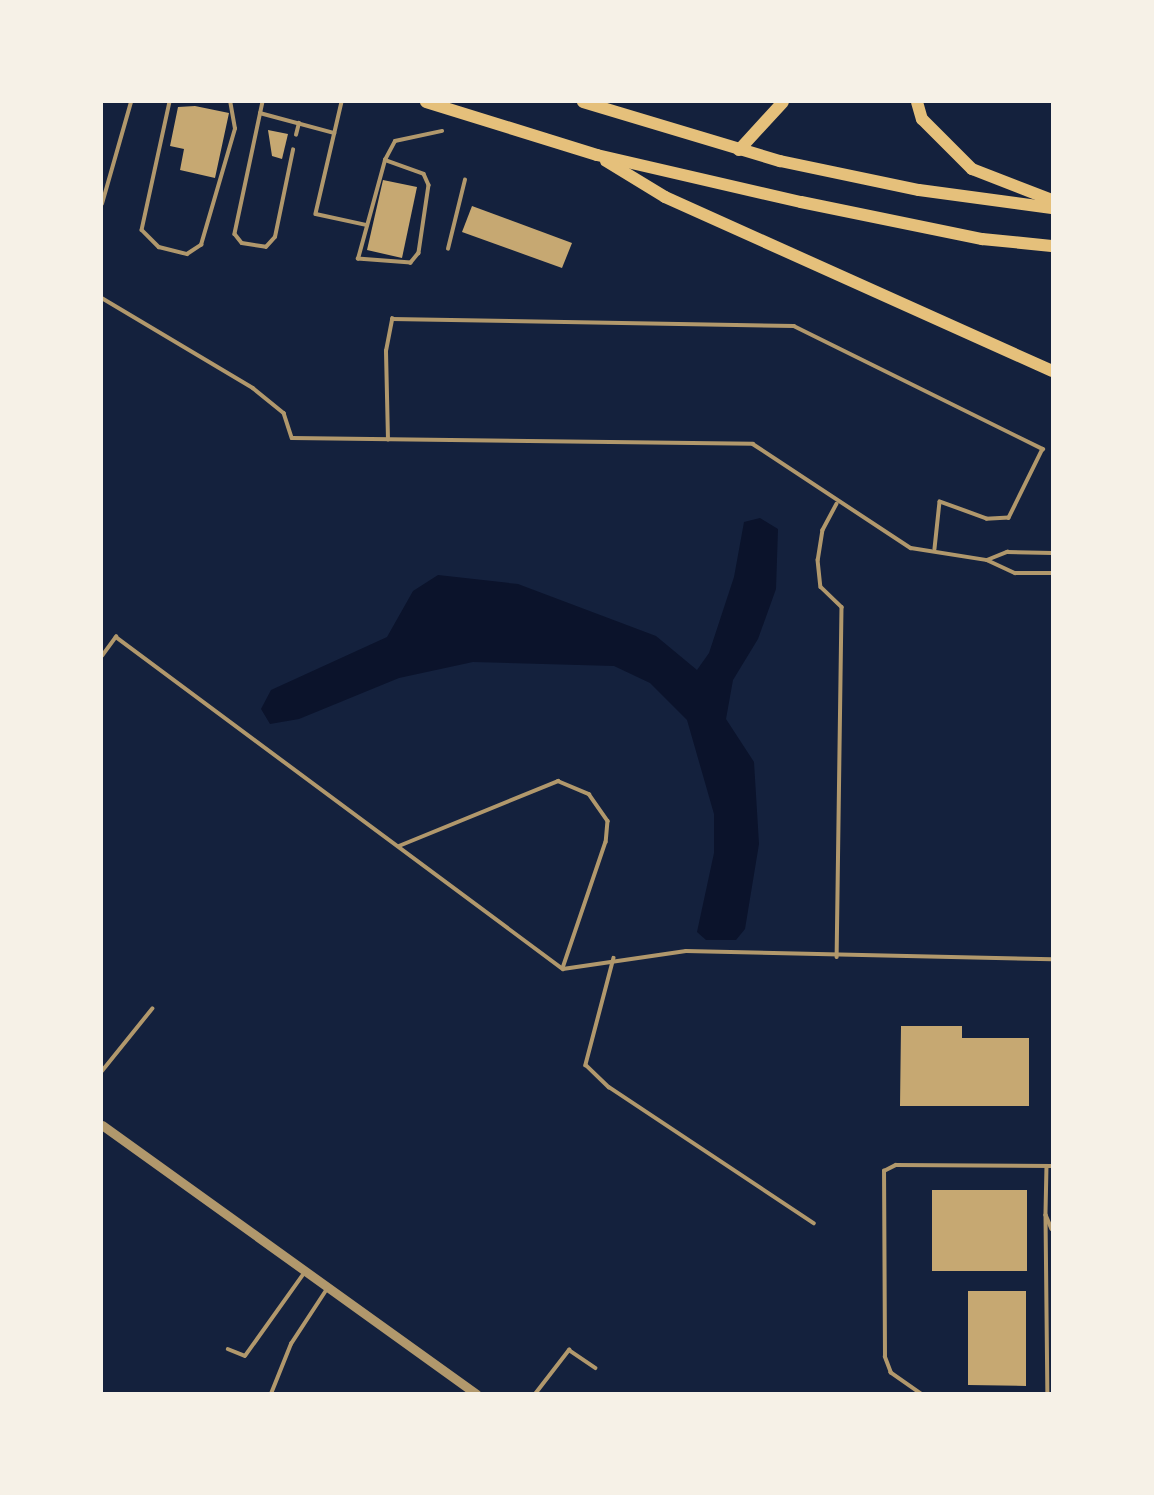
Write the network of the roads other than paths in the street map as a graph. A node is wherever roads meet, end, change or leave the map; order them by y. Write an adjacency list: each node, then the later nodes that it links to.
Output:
1 (131, 102): 21 (lane)
2 (170, 102): 3 (lane)
3 (229, 102)
4 (262, 102): 10 (lane)
5 (342, 102): 13 (lane)
6 (426, 102): 17 (highway)
7 (583, 102): 16 (highway)
8 (783, 102): 16 (highway)
9 (917, 102): 20 (highway)
10 (260, 113): 11 (lane); 15 (lane)
11 (299, 123): 13 (lane); 14 (lane)
12 (442, 131): 18 (lane)
13 (334, 133): 23 (lane)
14 (296, 135)
15 (293, 149)
16 (739, 150): 22 (highway)
17 (597, 155): 24 (highway); 27 (highway)
18 (385, 160): 23 (lane); 23 (lane)
19 (466, 180): 25 (lane)
20 (1052, 200)
21 (102, 204)
22 (1052, 208)
23 (367, 225)
24 (1052, 246)
25 (448, 249)
26 (102, 298): 28 (lane)
27 (1052, 371)
28 (388, 440): 29 (lane); 30 (lane)
29 (837, 504): 30 (lane); 36 (lane)
30 (935, 549): 32 (lane)
31 (1052, 553): 32 (lane)
32 (987, 560): 33 (lane)
33 (1052, 573)
34 (102, 656): 35 (lane)
35 (399, 846): 39 (lane); 39 (lane)
36 (837, 957): 37 (lane); 38 (lane)
37 (614, 958): 39 (lane); 46 (lane)
38 (1052, 959)
39 (563, 969)
40 (152, 1009): 41 (lane)
41 (102, 1071)
42 (102, 1125): 48 (street)
43 (1046, 1166): 44 (lane); 45 (lane); 55 (lane)
44 (1052, 1166)
45 (1046, 1214): 47 (lane); 56 (lane)
46 (814, 1223)
47 (1052, 1228)
48 (305, 1272): 49 (street); 50 (lane)
49 (327, 1289): 52 (lane); 53 (street)
50 (228, 1349)
51 (596, 1368): 54 (lane)
52 (271, 1394)
53 (476, 1394)
54 (535, 1394)
55 (921, 1394)
56 (1048, 1394)

